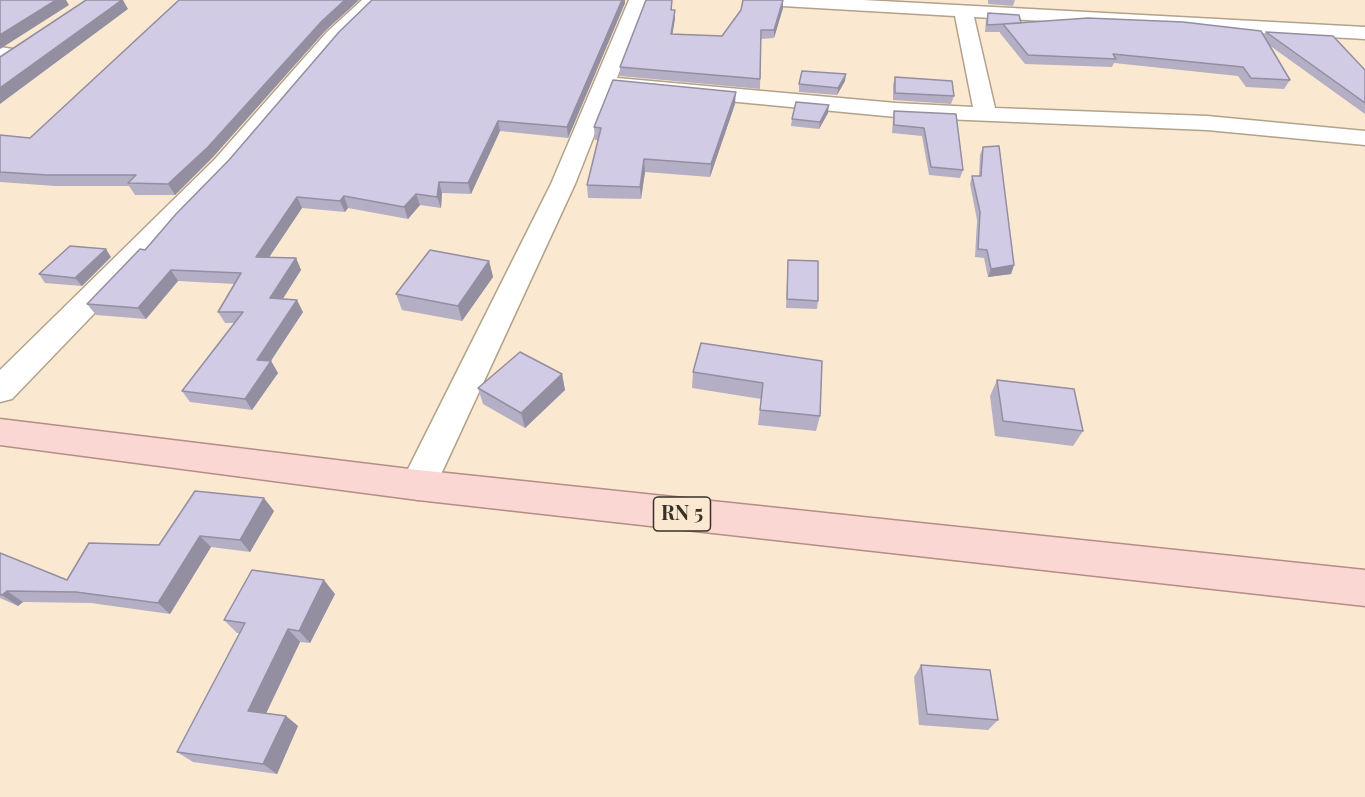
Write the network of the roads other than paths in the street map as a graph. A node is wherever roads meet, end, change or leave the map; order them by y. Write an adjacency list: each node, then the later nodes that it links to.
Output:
1 (372, 0): 9 (street)
2 (638, 0): 6 (street)
3 (765, 0): 4 (street)
4 (963, 11): 5 (street); 7 (street)
5 (1365, 33)
6 (605, 83): 7 (street); 11 (street)
7 (986, 115): 8 (street)
8 (1365, 138)
9 (0, 390)
10 (0, 432): 11 (main road, RN 5)
11 (418, 485): 12 (main road, RN 5)
12 (1365, 588)

